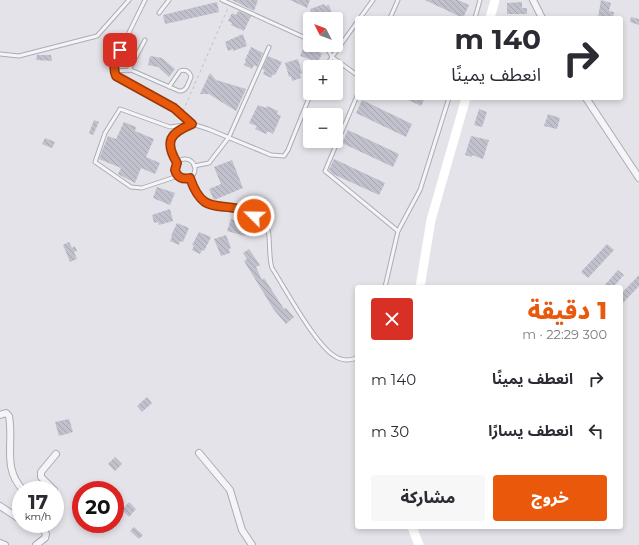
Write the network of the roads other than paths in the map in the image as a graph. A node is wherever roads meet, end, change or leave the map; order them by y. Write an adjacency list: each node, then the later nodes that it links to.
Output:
1 (129, 0): 21 (lane)
2 (145, 0): 25 (lane)
3 (169, 0): 10 (lane)
4 (222, 0): 17 (lane)
5 (373, 0): 11 (lane)
6 (398, 0): 12 (lane)
7 (480, 0): 13 (lane)
8 (495, 0): 14 (main road)
9 (532, 0): 15 (street)
10 (159, 13)
11 (361, 16)
12 (391, 16)
13 (476, 16)
14 (491, 16)
15 (541, 16)
16 (355, 25): 22 (lane)
17 (303, 37)
18 (145, 40): 24 (lane)
19 (269, 48): 34 (lane)
20 (329, 52): 22 (lane)
21 (0, 54)
22 (332, 57): 23 (lane); 26 (lane)
23 (330, 60)
24 (129, 70): 25 (lane); 27 (lane)
25 (114, 71): 33 (lane)
26 (355, 74)
27 (169, 87): 27 (lane)
28 (308, 100): 34 (lane)
29 (355, 100): 40 (lane)
30 (448, 100): 40 (lane)
31 (465, 100): 42 (main road)
32 (587, 100): 39 (street)
33 (192, 124): 34 (lane); 35 (lane); 37 (lane)
34 (229, 138): 36 (lane)
35 (177, 163): 36 (lane); 37 (lane)
36 (194, 166): 38 (lane)
37 (178, 176): 38 (lane)
38 (190, 178): 43 (lane)
39 (639, 178)
40 (398, 231): 41 (lane)
41 (385, 285)
42 (420, 285)
43 (355, 359)
44 (0, 415): 47 (street)
45 (199, 453): 56 (street)
46 (56, 454): 48 (street)
47 (16, 481)
48 (46, 481)
49 (0, 506): 50 (street)
50 (12, 514)
51 (413, 529): 57 (main road)
52 (46, 533): 55 (street)
53 (0, 543): 54 (street)
54 (5, 545)
55 (36, 545)
56 (252, 545)
57 (419, 545)

